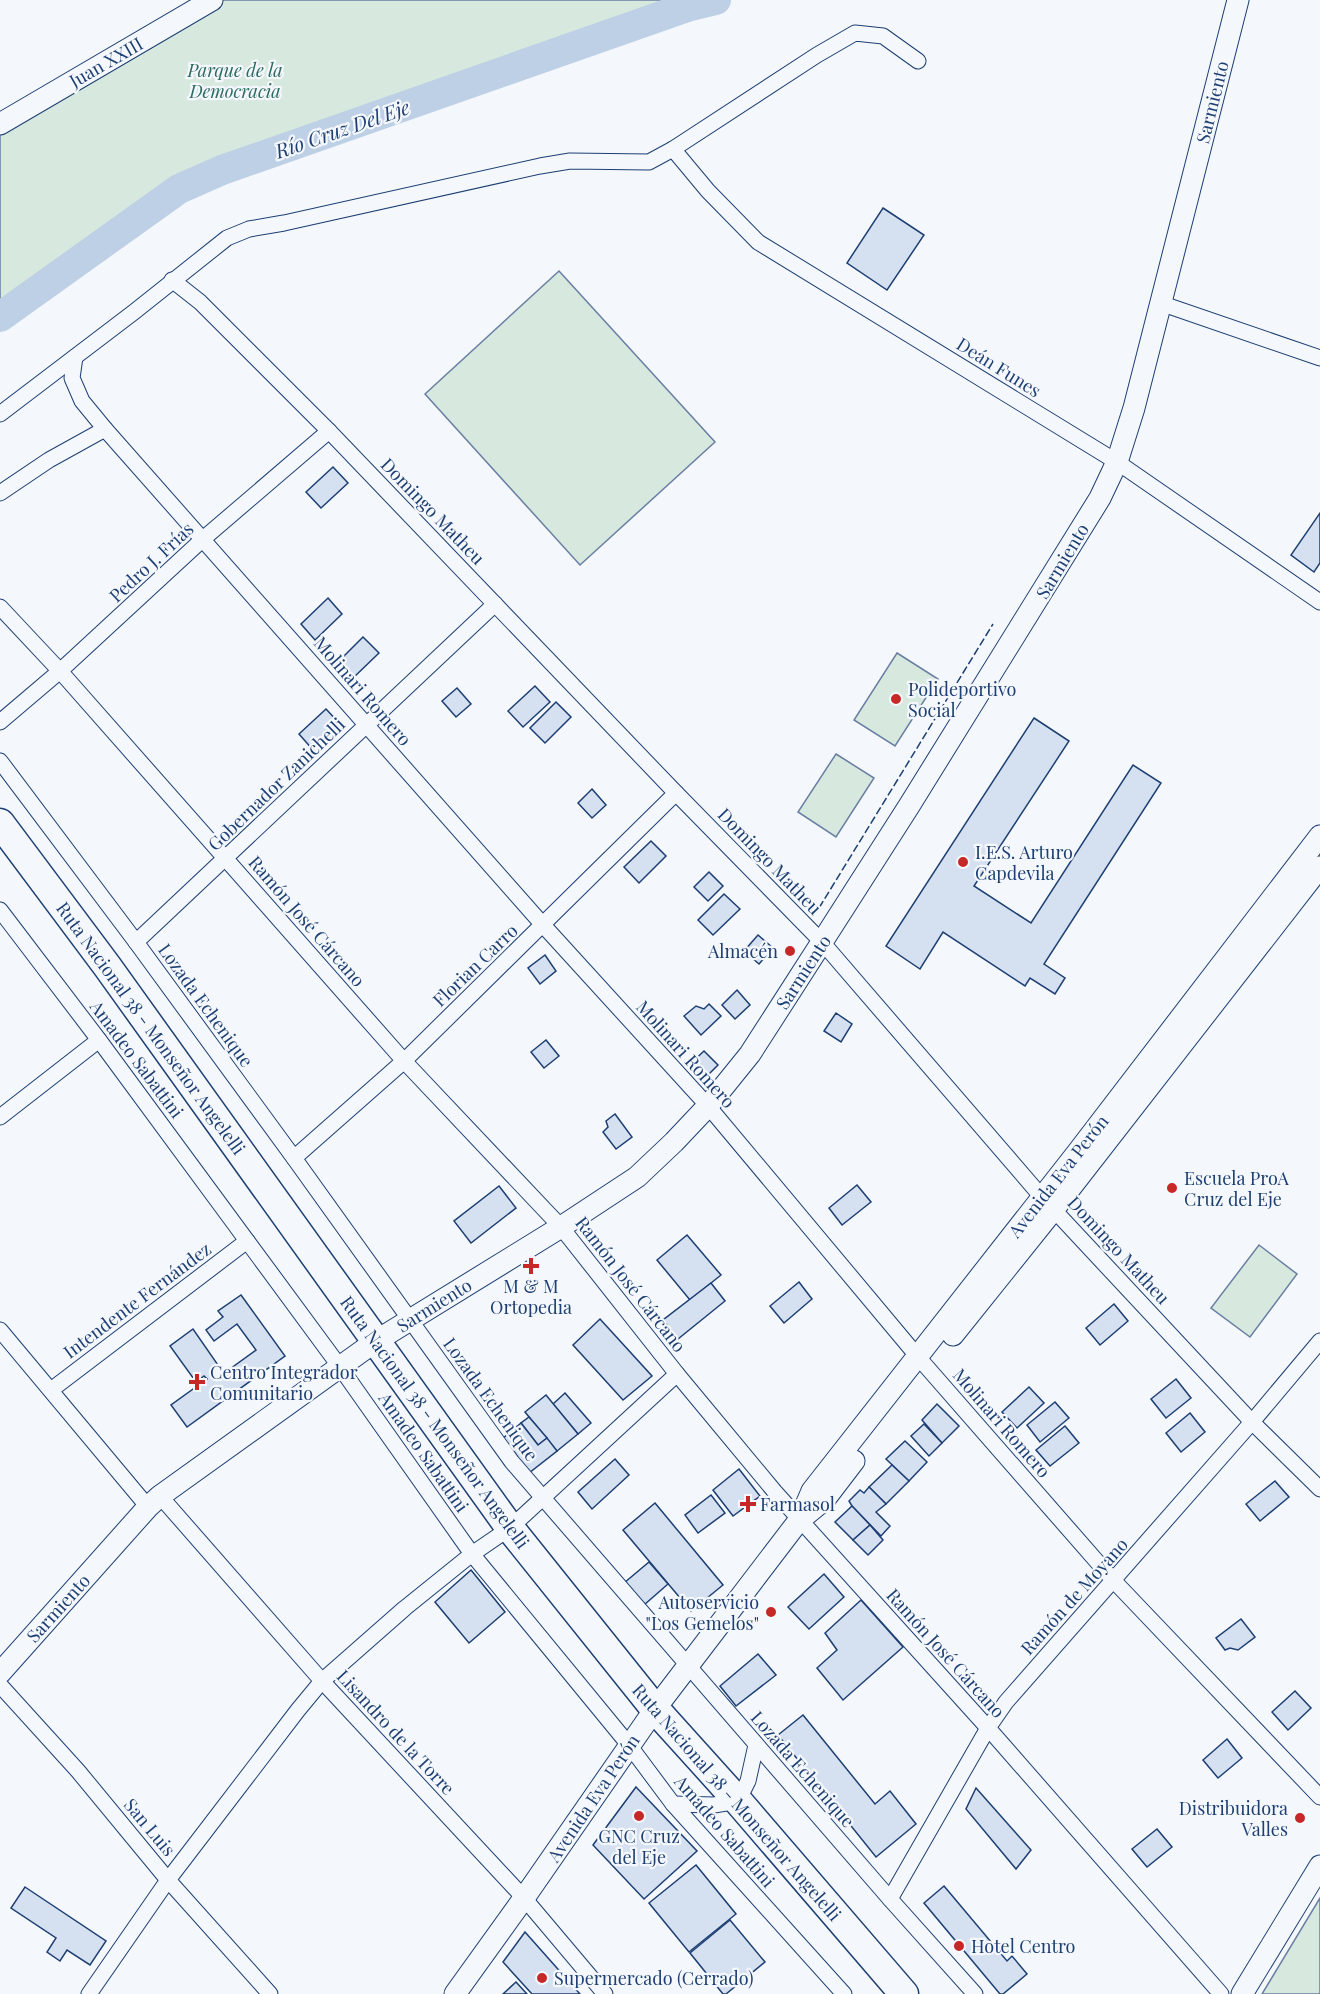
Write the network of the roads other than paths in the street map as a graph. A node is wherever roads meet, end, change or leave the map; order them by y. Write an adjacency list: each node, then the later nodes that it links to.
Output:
1 (212, 0): 4 (main road, Juan XXIII)
2 (1238, 0): 7 (main road, Sarmiento)
3 (918, 61): 5 (street)
4 (0, 124)
5 (673, 149): 6 (street); 13 (street, Deán Funes)
6 (172, 280): 8 (street); 12 (street, Domingo Matheu)
7 (1160, 303): 9 (street); 13 (main road, Sarmiento)
8 (75, 357): 10 (street); 11 (street, Molinari Romero)
9 (1320, 358)
10 (0, 414)
11 (105, 429): 14 (street); 15 (street, Molinari Romero)
12 (329, 431): 15 (street, Pedro J. Frías); 17 (street, Domingo Matheu)
13 (1117, 462): 16 (street, Deán Funes); 31 (main road, Sarmiento)
14 (0, 493)
15 (203, 539): 19 (street, Pedro J. Frías); 21 (street, Molinari Romero)
16 (1320, 602)
17 (495, 604): 21 (street, Gobernador Zanichelli); 23 (street, Domingo Matheu)
18 (0, 608): 19 (street, Ramón José Cárcano)
19 (60, 671): 20 (street, Pedro J. Frías); 26 (street, Ramón José Cárcano)
20 (0, 722)
21 (367, 724): 26 (street, Gobernador Zanichelli); 29 (street, Molinari Romero)
22 (0, 761): 30 (street, Lozada Echenique)
23 (676, 793): 29 (street, Florian Carro); 31 (street, Domingo Matheu)
24 (0, 823): 42 (highway, Ruta Nacional 38 - Monseñor Angelelli)
25 (1320, 836): 37 (main road, Avenida Eva Perón)
26 (226, 859): 30 (street, Gobernador Zanichelli); 33 (street, Ramón José Cárcano)
27 (1320, 867): 37 (main road, Avenida Eva Perón)
28 (0, 910): 32 (street, Amadeo Sabattini)
29 (543, 925): 33 (street, Florian Carro); 34 (street, Molinari Romero)
30 (136, 942): 36 (street, Lozada Echenique)
31 (822, 942): 34 (main road, Sarmiento); 37 (street, Domingo Matheu)
32 (99, 1040): 35 (street); 39 (street, Amadeo Sabattini)
33 (404, 1061): 36 (street, Florian Carro); 38 (street, Ramón José Cárcano)
34 (708, 1106): 38 (main road, Sarmiento); 44 (street, Molinari Romero)
35 (0, 1117)
36 (294, 1158): 40 (street, Lozada Echenique)
37 (1048, 1202): 44 (main road, Avenida Eva Perón); 48 (street, Domingo Matheu)
38 (561, 1227): 40 (main road, Sarmiento); 46 (street, Ramón José Cárcano)
39 (247, 1241): 45 (street, Amadeo Sabattini); 47 (street, Intendente Fernández)
40 (409, 1321): 42 (main road, Sarmiento); 50 (street, Lozada Echenique)
41 (0, 1330): 47 (street, Lisandro de la Torre)
42 (376, 1341): 45 (main road, Sarmiento); 53 (highway, Ruta Nacional 38 - Monseñor Angelelli)
43 (1320, 1341): 48 (street, Ramón de Moyano)
44 (923, 1362): 52 (main road, Avenida Eva Perón); 55 (street, Molinari Romero)
45 (340, 1367): 51 (main road, Sarmiento); 54 (street, Amadeo Sabattini)
46 (677, 1374): 50 (street); 52 (street, Ramón José Cárcano)
47 (51, 1390): 51 (street, Lisandro de la Torre)
48 (1252, 1422): 49 (street, Domingo Matheu); 55 (street, Ramón de Moyano)
49 (1320, 1489)
50 (543, 1499): 53 (street); 56 (street, Lozada Echenique)
51 (154, 1501): 57 (main road, Sarmiento); 58 (street, Lisandro de la Torre)
52 (800, 1519): 56 (main road, Avenida Eva Perón); 61 (street, Ramón José Cárcano)
53 (510, 1528): 54 (street); 60 (highway, Ruta Nacional 38 - Monseñor Angelelli)
54 (472, 1554): 58 (street); 62 (street, Amadeo Sabattini)
55 (1114, 1581): 61 (street, Ramón de Moyano); 64 (street, Molinari Romero)
56 (689, 1665): 60 (main road, Avenida Eva Perón); 63 (street, Lozada Echenique)
57 (0, 1673)
58 (322, 1681): 68 (street); 69 (street, Lisandro de la Torre)
59 (0, 1685): 68 (street, San Luis)
60 (655, 1709): 62 (main road, Avenida Eva Perón); 65 (highway, Ruta Nacional 38 - Monseñor Angelelli)
61 (988, 1728): 70 (street, Ramón de Moyano); 78 (street, Ramón José Cárcano)
62 (629, 1744): 66 (street, Amadeo Sabattini); 69 (main road, Avenida Eva Perón)
63 (756, 1745): 65 (street); 70 (street, Lozada Echenique)
64 (1320, 1797)
65 (738, 1802): 66 (street); 76 (highway, Ruta Nacional 38 - Monseñor Angelelli)
66 (673, 1804): 71 (street, Amadeo Sabattini)
67 (1320, 1866): 79 (main road)
68 (168, 1880): 72 (street); 73 (street, San Luis)
69 (524, 1899): 74 (main road, Avenida Eva Perón); 75 (street, Lisandro de la Torre)
70 (890, 1899): 77 (street, Lozada Echenique)
71 (840, 1992)
72 (89, 1994)
73 (270, 1994)
74 (455, 1994)
75 (605, 1994)
76 (904, 1994)
77 (975, 1994)
78 (1221, 1994)
79 (1242, 1994)

